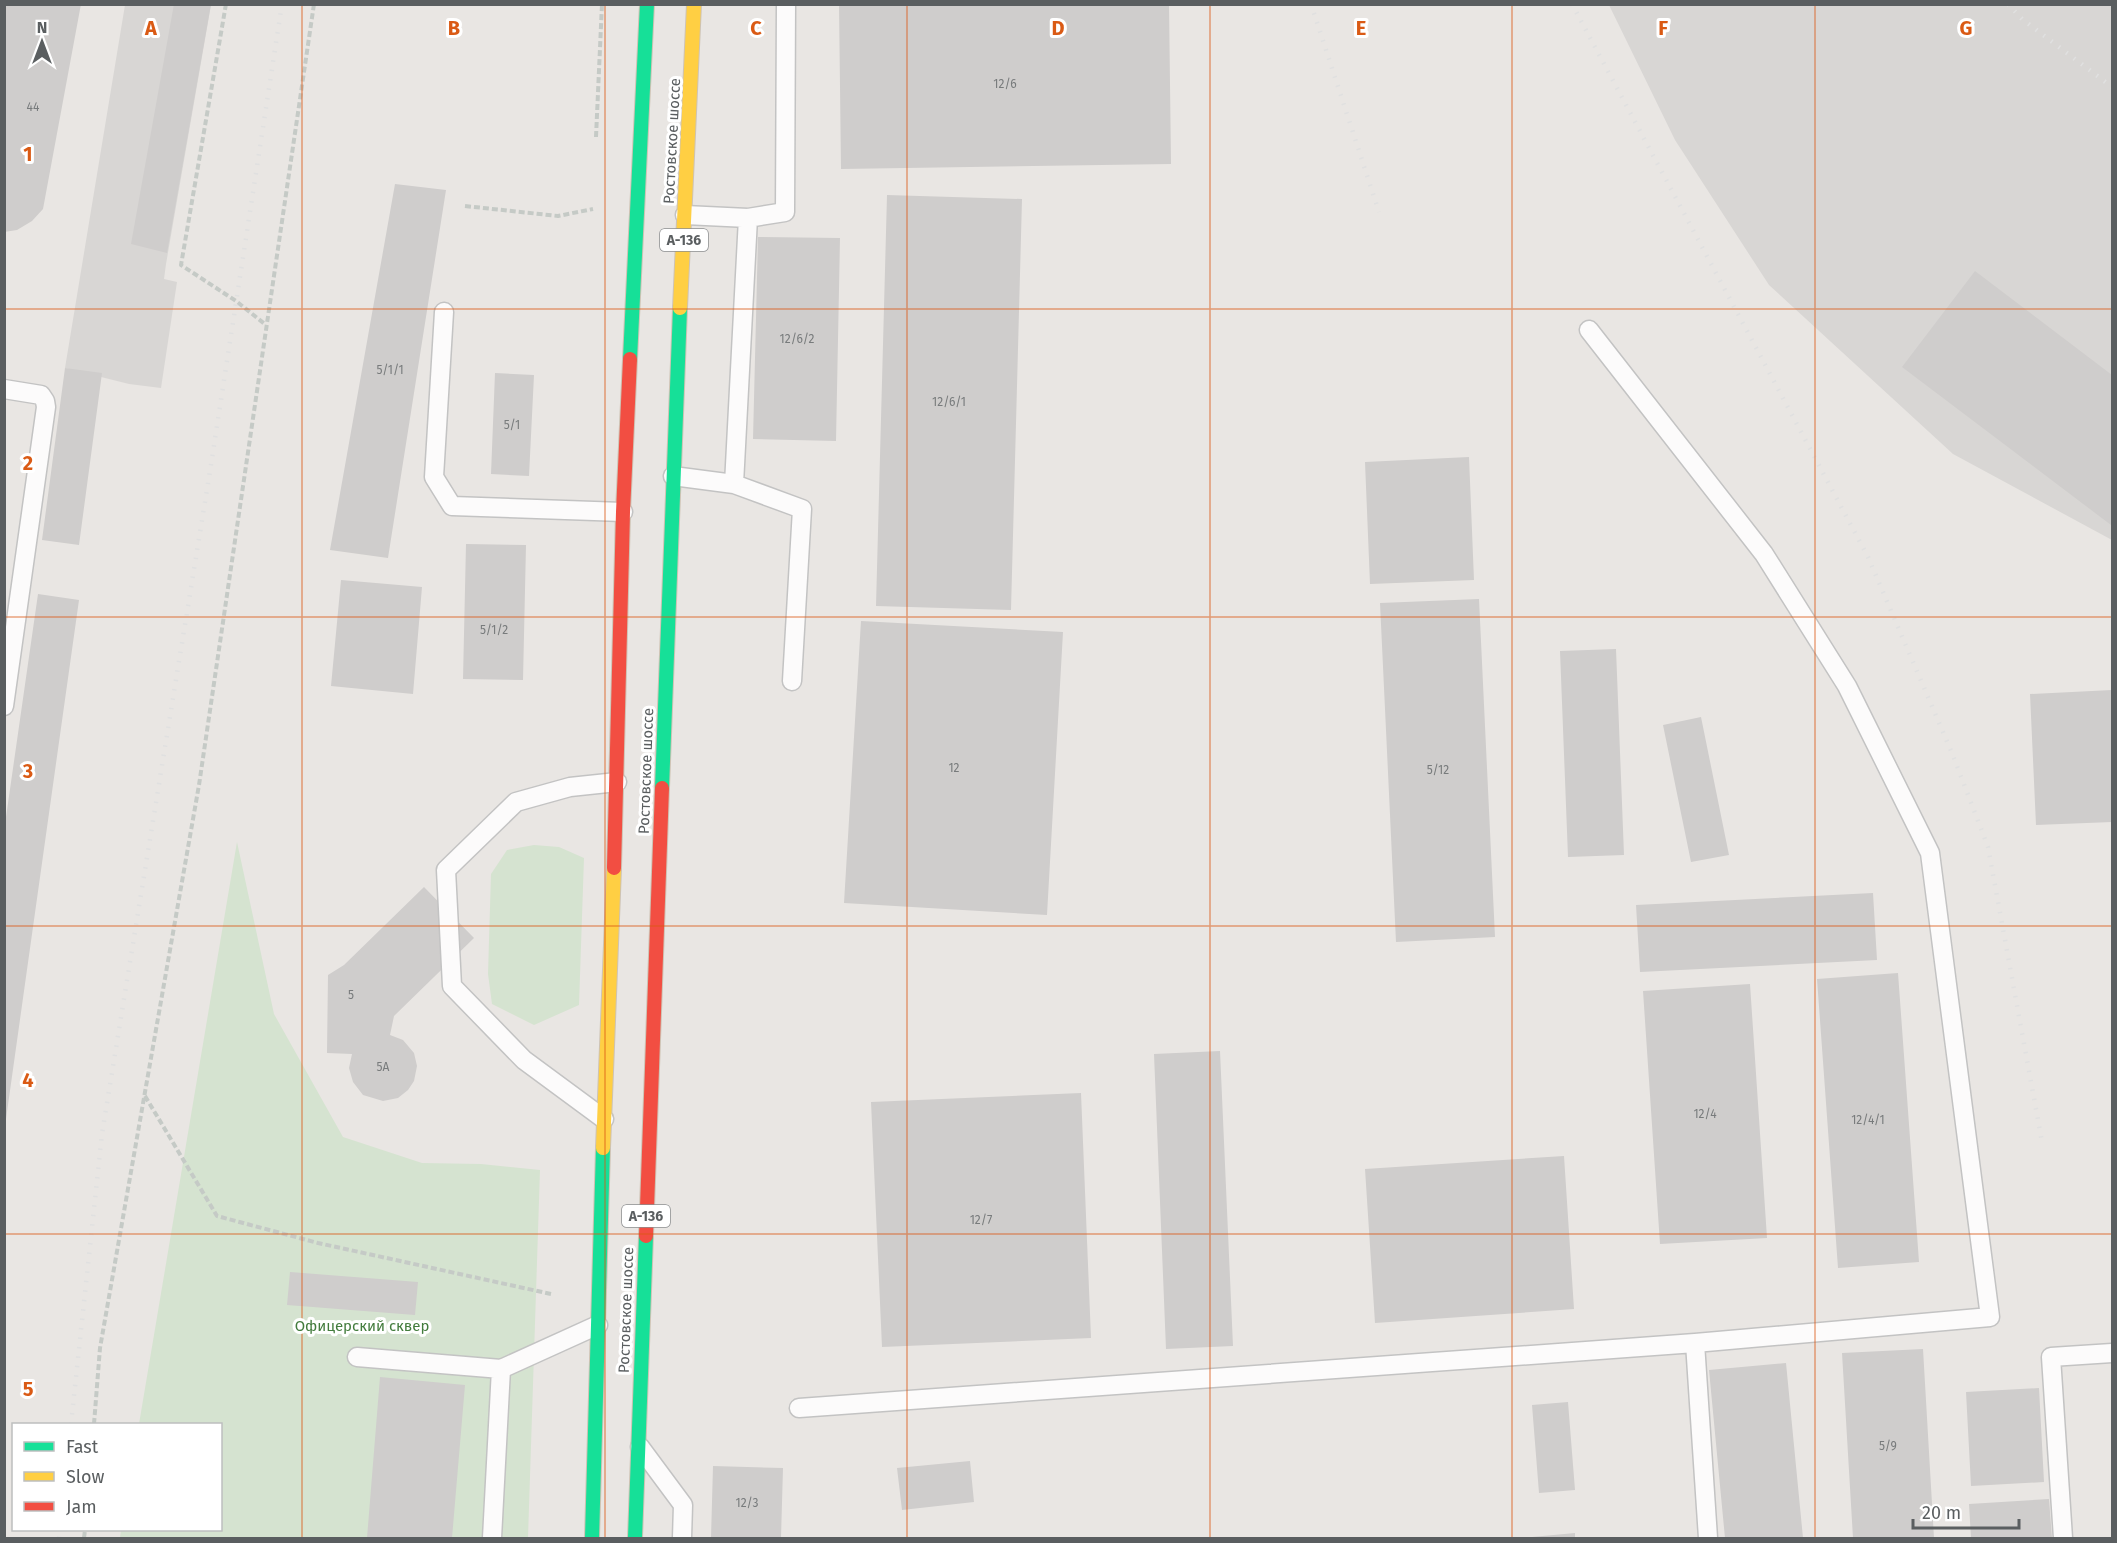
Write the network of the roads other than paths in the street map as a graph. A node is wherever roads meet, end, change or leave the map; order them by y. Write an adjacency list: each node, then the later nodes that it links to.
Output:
1 (647, 4): 11 (main road, Ростовское шоссе / А-136)
2 (694, 4): 4 (main road, Ростовское шоссе / А-136)
3 (786, 4): 5 (lane)
4 (679, 214): 5 (lane); 9 (main road, Ростовское шоссе / А-136)
5 (748, 218): 10 (lane)
6 (444, 312): 11 (lane)
7 (1589, 330): 17 (lane)
8 (4, 389): 13 (lane)
9 (673, 476): 10 (lane); 22 (main road, Ростовское шоссе / А-136)
10 (734, 484): 12 (lane)
11 (623, 512): 14 (main road, Ростовское шоссе / А-136)
12 (792, 681)
13 (4, 706)
14 (616, 782): 15 (main road, Ростовское шоссе / А-136); 15 (lane)
15 (604, 1119): 16 (main road, Ростовское шоссе / А-136)
16 (598, 1325): 20 (lane); 24 (main road, Ростовское шоссе / А-136)
17 (1695, 1343): 21 (lane); 27 (lane)
18 (2112, 1353): 28 (lane)
19 (357, 1357): 20 (lane)
20 (501, 1369): 23 (lane)
21 (799, 1408)
22 (638, 1444): 25 (main road, Ростовское шоссе / А-136); 26 (lane)
23 (492, 1539)
24 (592, 1539)
25 (635, 1539)
26 (682, 1539)
27 (1708, 1539)
28 (2063, 1539)

